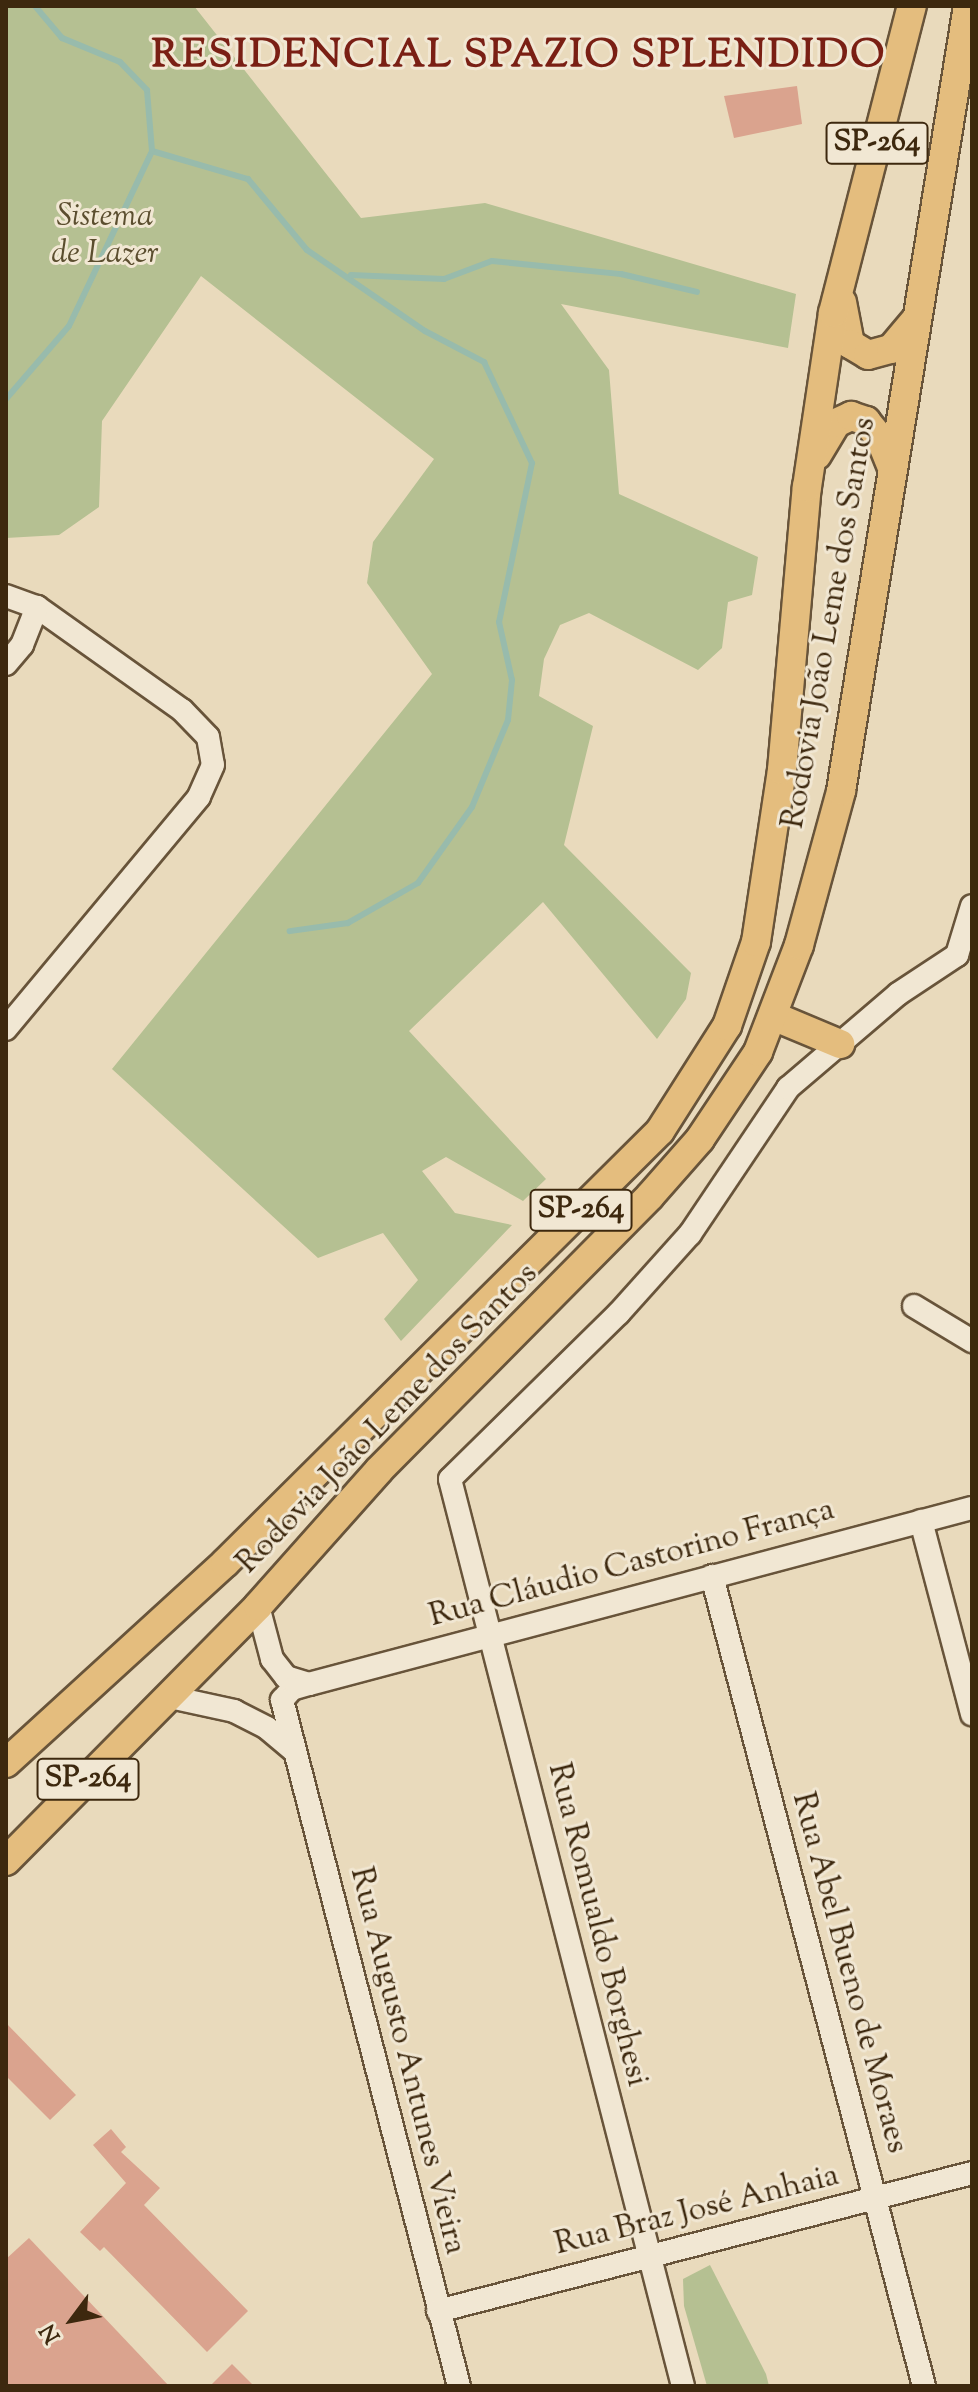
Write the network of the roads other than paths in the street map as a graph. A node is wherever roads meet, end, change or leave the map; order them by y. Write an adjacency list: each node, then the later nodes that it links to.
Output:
1 (912, 6): 3 (main road, Rodovia João Leme dos Santos / SP-264)
2 (968, 6): 4 (main road, Rodovia João Leme dos Santos / SP-264)
3 (842, 281): 4 (main road); 6 (main road, Rodovia João Leme dos Santos / SP-264)
4 (918, 314): 5 (main road, Rodovia João Leme dos Santos / SP-264)
5 (892, 467): 6 (main road); 11 (main road, Rodovia João Leme dos Santos / SP-264)
6 (809, 473): 26 (main road, Rodovia João Leme dos Santos / SP-264)
7 (6, 596): 8 (street)
8 (37, 607): 9 (street); 12 (street)
9 (6, 664)
10 (972, 906): 13 (street)
11 (773, 1016): 13 (main road); 19 (main road, Rodovia João Leme dos Santos / SP-264)
12 (6, 1029)
13 (840, 1044): 20 (street, Rua Romualdo Borghesi)
14 (914, 1306): 15 (street)
15 (972, 1341)
16 (972, 1508): 17 (street, Rua Cláudio Castorino França)
17 (921, 1521): 18 (street, Rua Cláudio Castorino França); 24 (street)
18 (712, 1576): 20 (street, Rua Cláudio Castorino França); 29 (street, Rua Abel Bueno de Moraes)
19 (258, 1606): 21 (street); 22 (main road, Rodovia João Leme dos Santos / SP-264)
20 (490, 1634): 21 (street, Rua Cláudio Castorino França); 30 (street, Rua Romualdo Borghesi)
21 (309, 1684): 23 (street, Rua Cláudio Castorino França)
22 (170, 1697): 25 (street); 27 (main road, Rodovia João Leme dos Santos / SP-264)
23 (282, 1700): 25 (street, Rua Augusto Antunes Vieira)
24 (972, 1714)
25 (294, 1751): 31 (street, Rua Augusto Antunes Vieira)
26 (6, 1763)
27 (6, 1861)
28 (972, 2173): 29 (street, Rua Braz José Anhaia)
29 (875, 2198): 30 (street, Rua Braz José Anhaia); 34 (street, Rua Abel Bueno de Moraes)
30 (650, 2256): 31 (street, Rua Braz José Anhaia); 33 (street, Rua Romualdo Borghesi)
31 (438, 2311): 32 (street, Rua Augusto Antunes Vieira)
32 (459, 2386)
33 (683, 2386)
34 (924, 2386)

